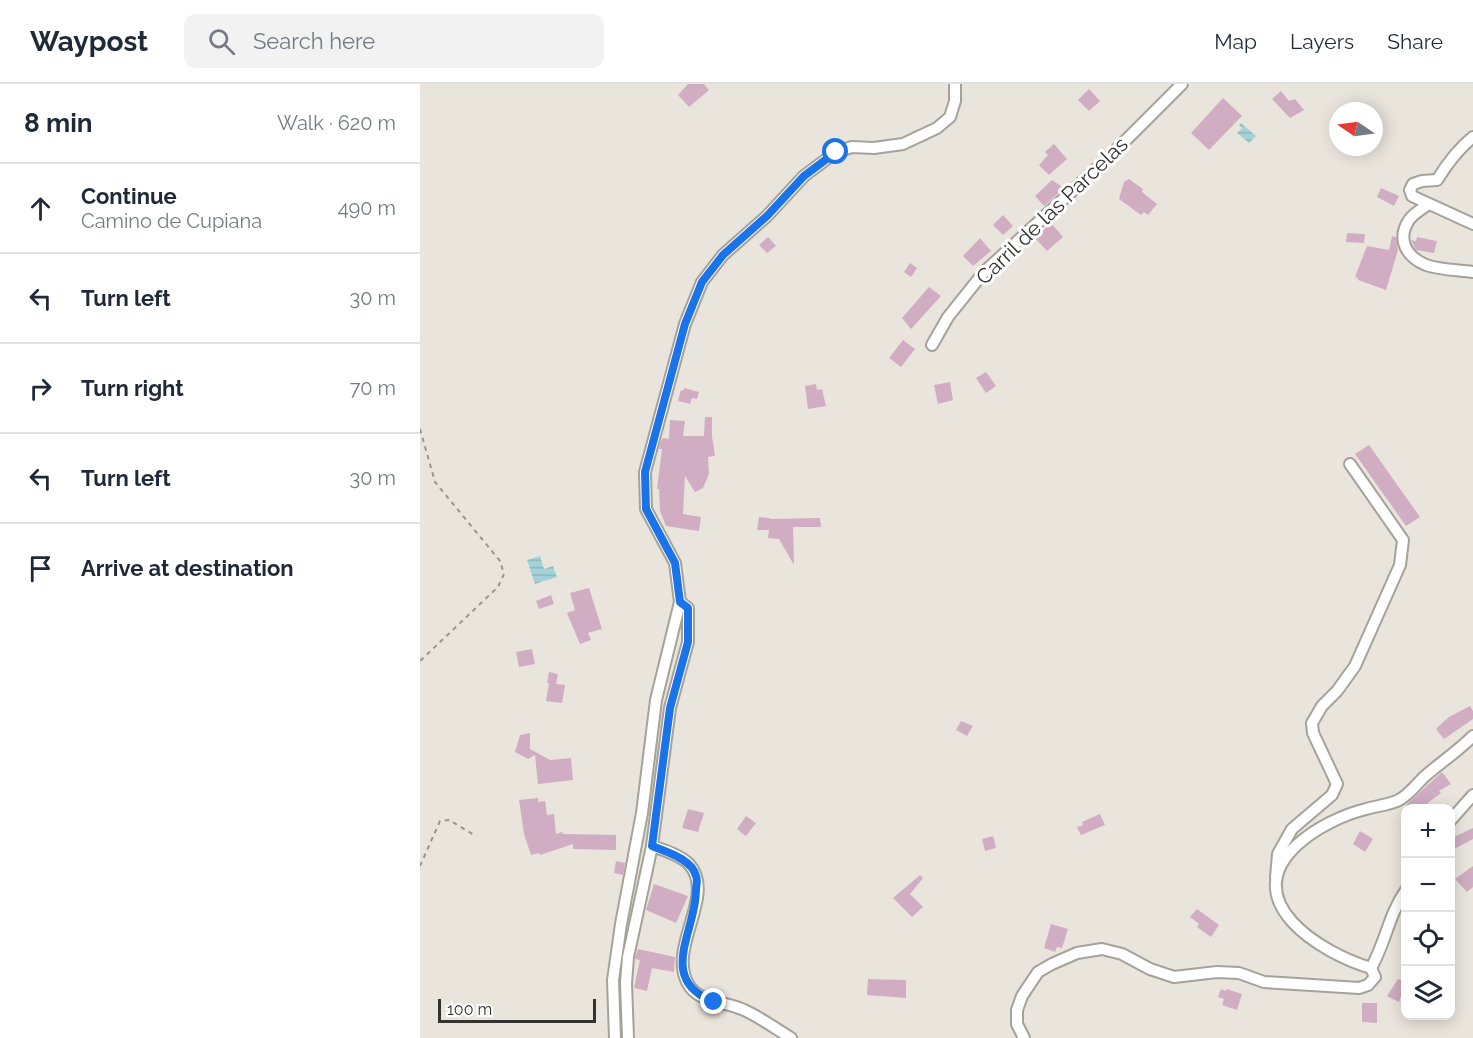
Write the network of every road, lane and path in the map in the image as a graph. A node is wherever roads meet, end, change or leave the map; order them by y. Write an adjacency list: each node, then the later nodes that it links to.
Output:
1 (955, 84): 10 (street)
2 (1182, 84): 7 (street, Carril de las Parcelas)
3 (1473, 137): 4 (street)
4 (1427, 205): 5 (street); 6 (street)
5 (1473, 224)
6 (1473, 272)
7 (932, 345)
8 (420, 429): 11 (path)
9 (1350, 464): 18 (street)
10 (680, 602): 16 (street); 21 (street)
11 (420, 661)
12 (1473, 736): 18 (street)
13 (1473, 795): 14 (street)
14 (1455, 815)
15 (476, 836): 17 (path)
16 (652, 846): 22 (street); 23 (street)
17 (420, 866)
18 (1276, 877): 20 (street)
19 (1401, 898): 20 (street)
20 (1371, 968): 24 (street)
21 (615, 1038)
22 (628, 1038)
23 (791, 1038)
24 (1024, 1038)

